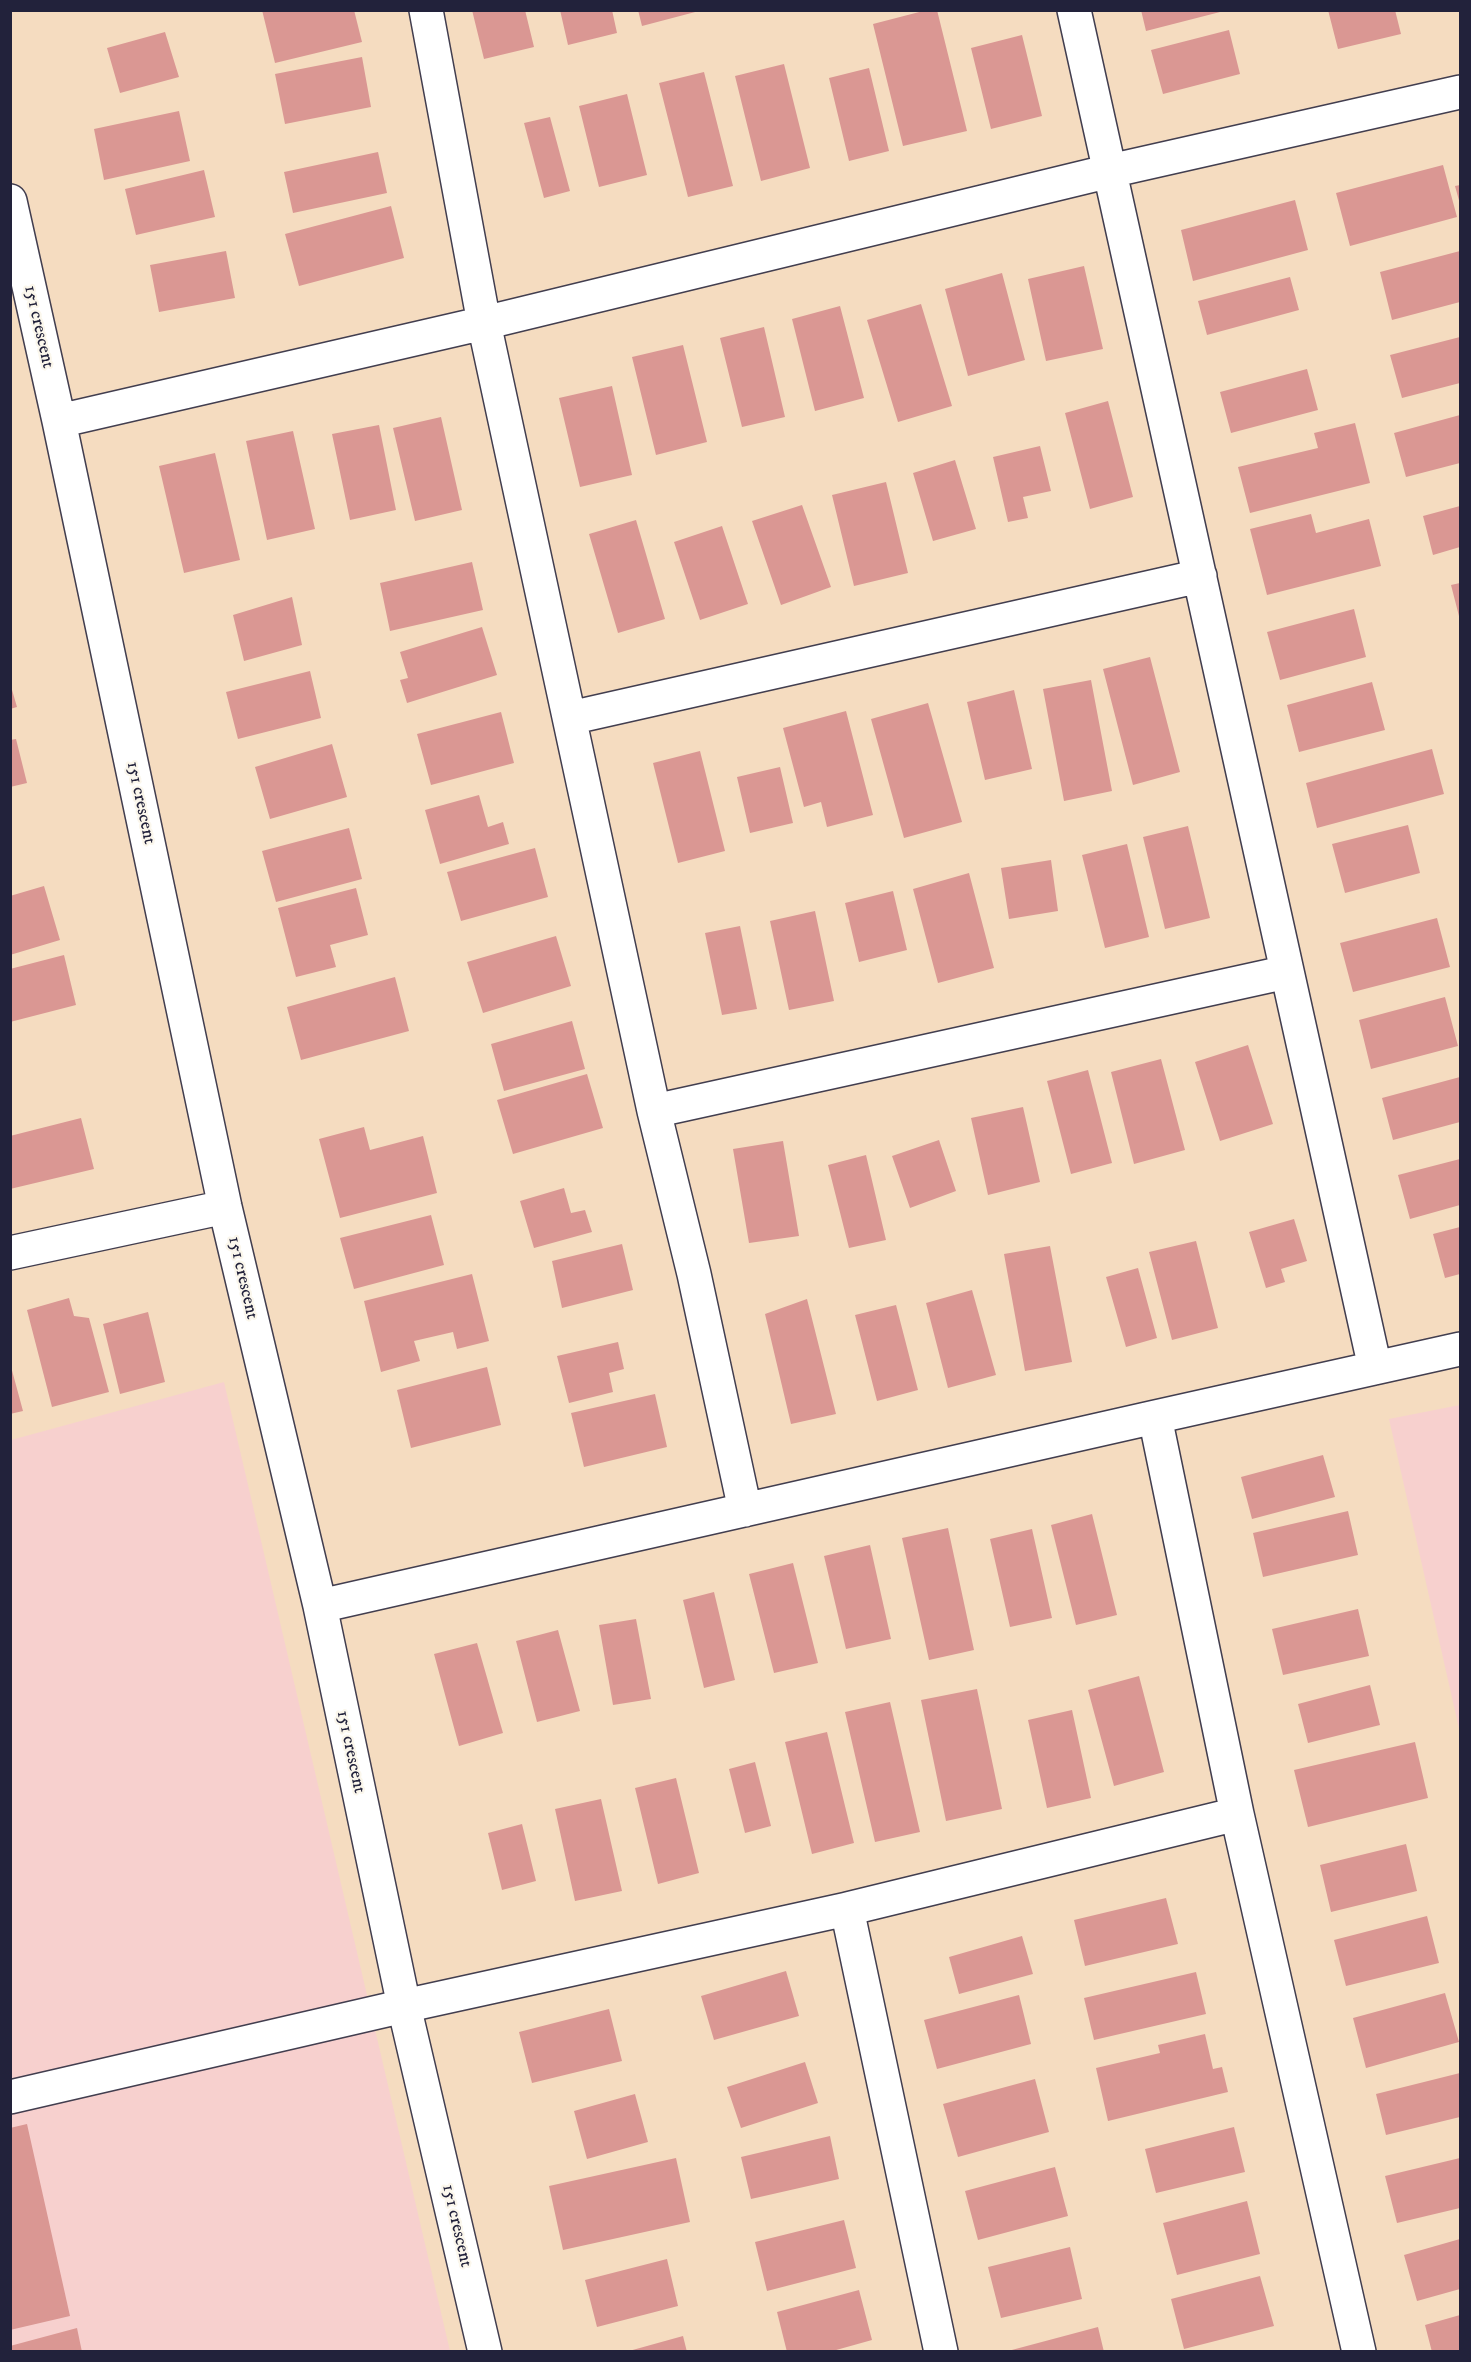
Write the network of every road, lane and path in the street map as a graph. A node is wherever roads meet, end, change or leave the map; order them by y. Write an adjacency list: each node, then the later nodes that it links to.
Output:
1 (426, 10): 6 (street)
2 (1074, 10): 4 (street)
3 (1461, 92): 4 (street)
4 (1110, 171): 6 (street); 8 (street)
5 (10, 201): 7 (street, 151 crescent)
6 (484, 323): 7 (street); 9 (street)
7 (59, 421): 12 (street, 151 crescent)
8 (1200, 576): 9 (street); 10 (street)
9 (570, 718): 11 (street)
10 (1287, 972): 11 (street); 15 (street)
11 (654, 1111): 17 (street)
12 (225, 1207): 13 (street); 18 (street, 151 crescent)
13 (10, 1253)
14 (1461, 1349): 15 (street)
15 (1375, 1368): 16 (street)
16 (1155, 1417): 17 (street); 19 (street)
17 (745, 1510): 18 (street)
18 (320, 1606): 21 (street, 151 crescent)
19 (1237, 1814): 20 (street); 25 (street)
20 (847, 1908): 21 (street); 24 (street)
21 (404, 2006): 22 (street); 23 (street, 151 crescent)
22 (10, 2097)
23 (485, 2352)
24 (941, 2352)
25 (1359, 2352)

